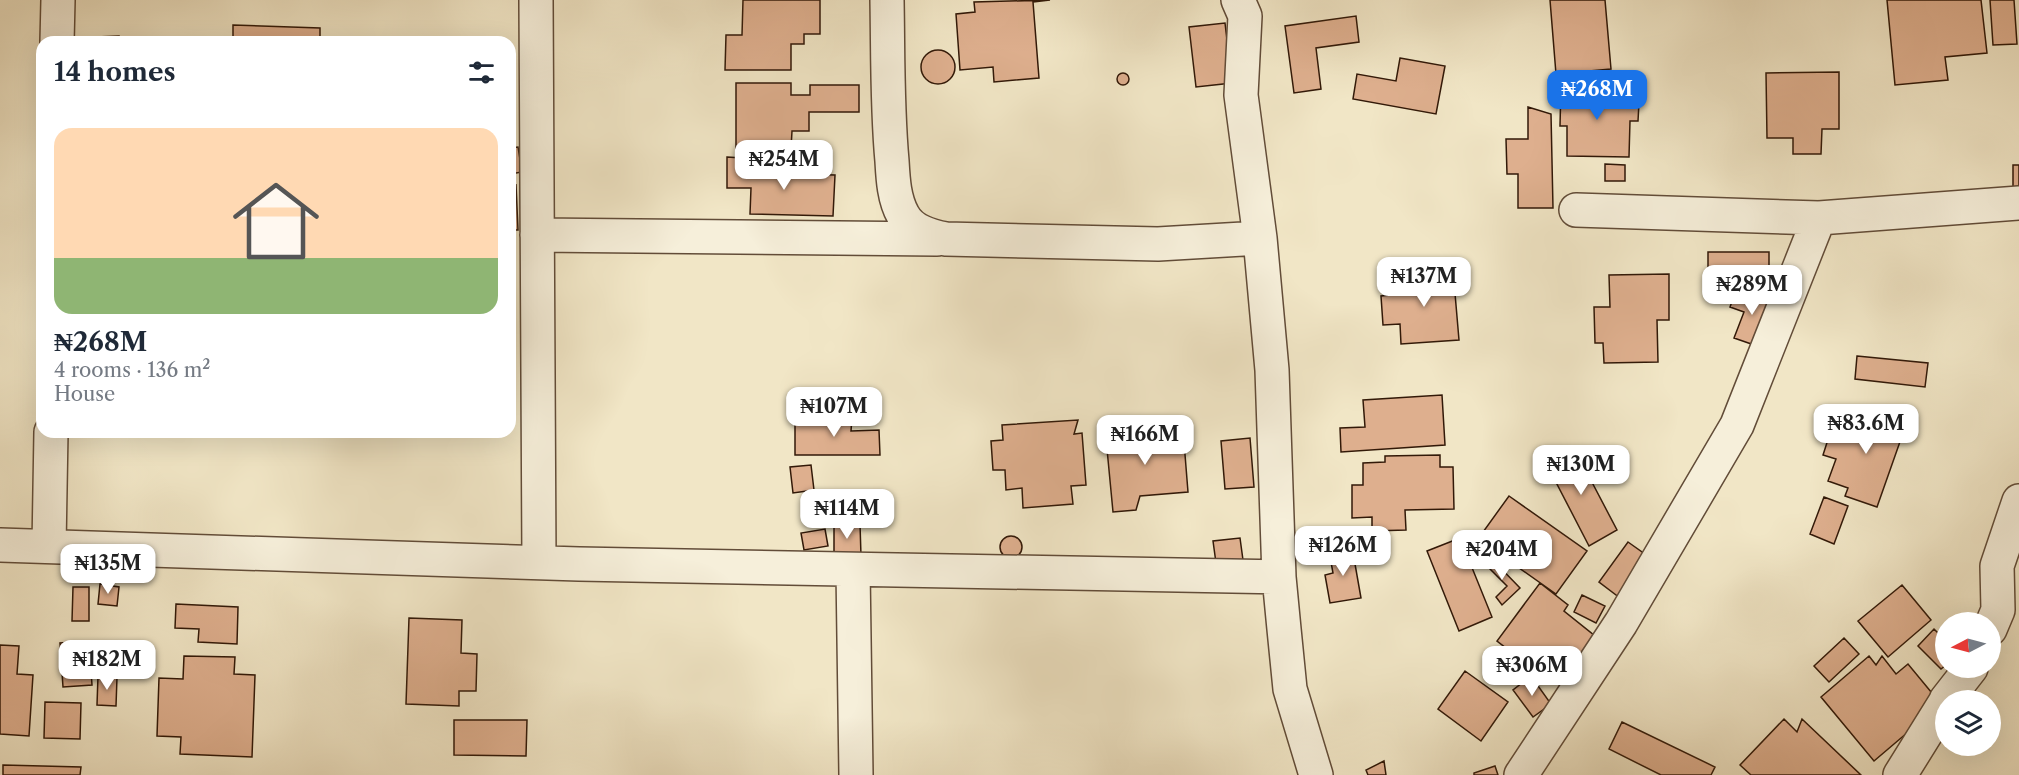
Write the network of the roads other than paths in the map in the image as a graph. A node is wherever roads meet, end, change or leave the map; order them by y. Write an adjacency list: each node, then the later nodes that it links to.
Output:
1 (58, 0): 5 (street)
2 (536, 0): 9 (street)
3 (887, 0): 11 (street)
4 (1238, 0): 10 (street)
5 (57, 36)
6 (2019, 203): 8 (street)
7 (1576, 210): 8 (street)
8 (1819, 218): 25 (street)
9 (537, 235): 11 (street); 16 (street)
10 (1260, 238): 11 (street); 18 (street)
11 (946, 239)
12 (51, 438): 15 (street)
13 (2019, 501): 19 (street)
14 (0, 545): 15 (street)
15 (49, 546): 16 (street)
16 (539, 562): 17 (street)
17 (853, 570): 18 (street); 23 (street)
18 (1279, 577): 24 (street)
19 (1997, 612)
20 (1963, 678): 21 (street)
21 (1954, 690)
22 (1935, 719): 26 (street)
23 (856, 775)
24 (1316, 775)
25 (1521, 775)
26 (1900, 775)

